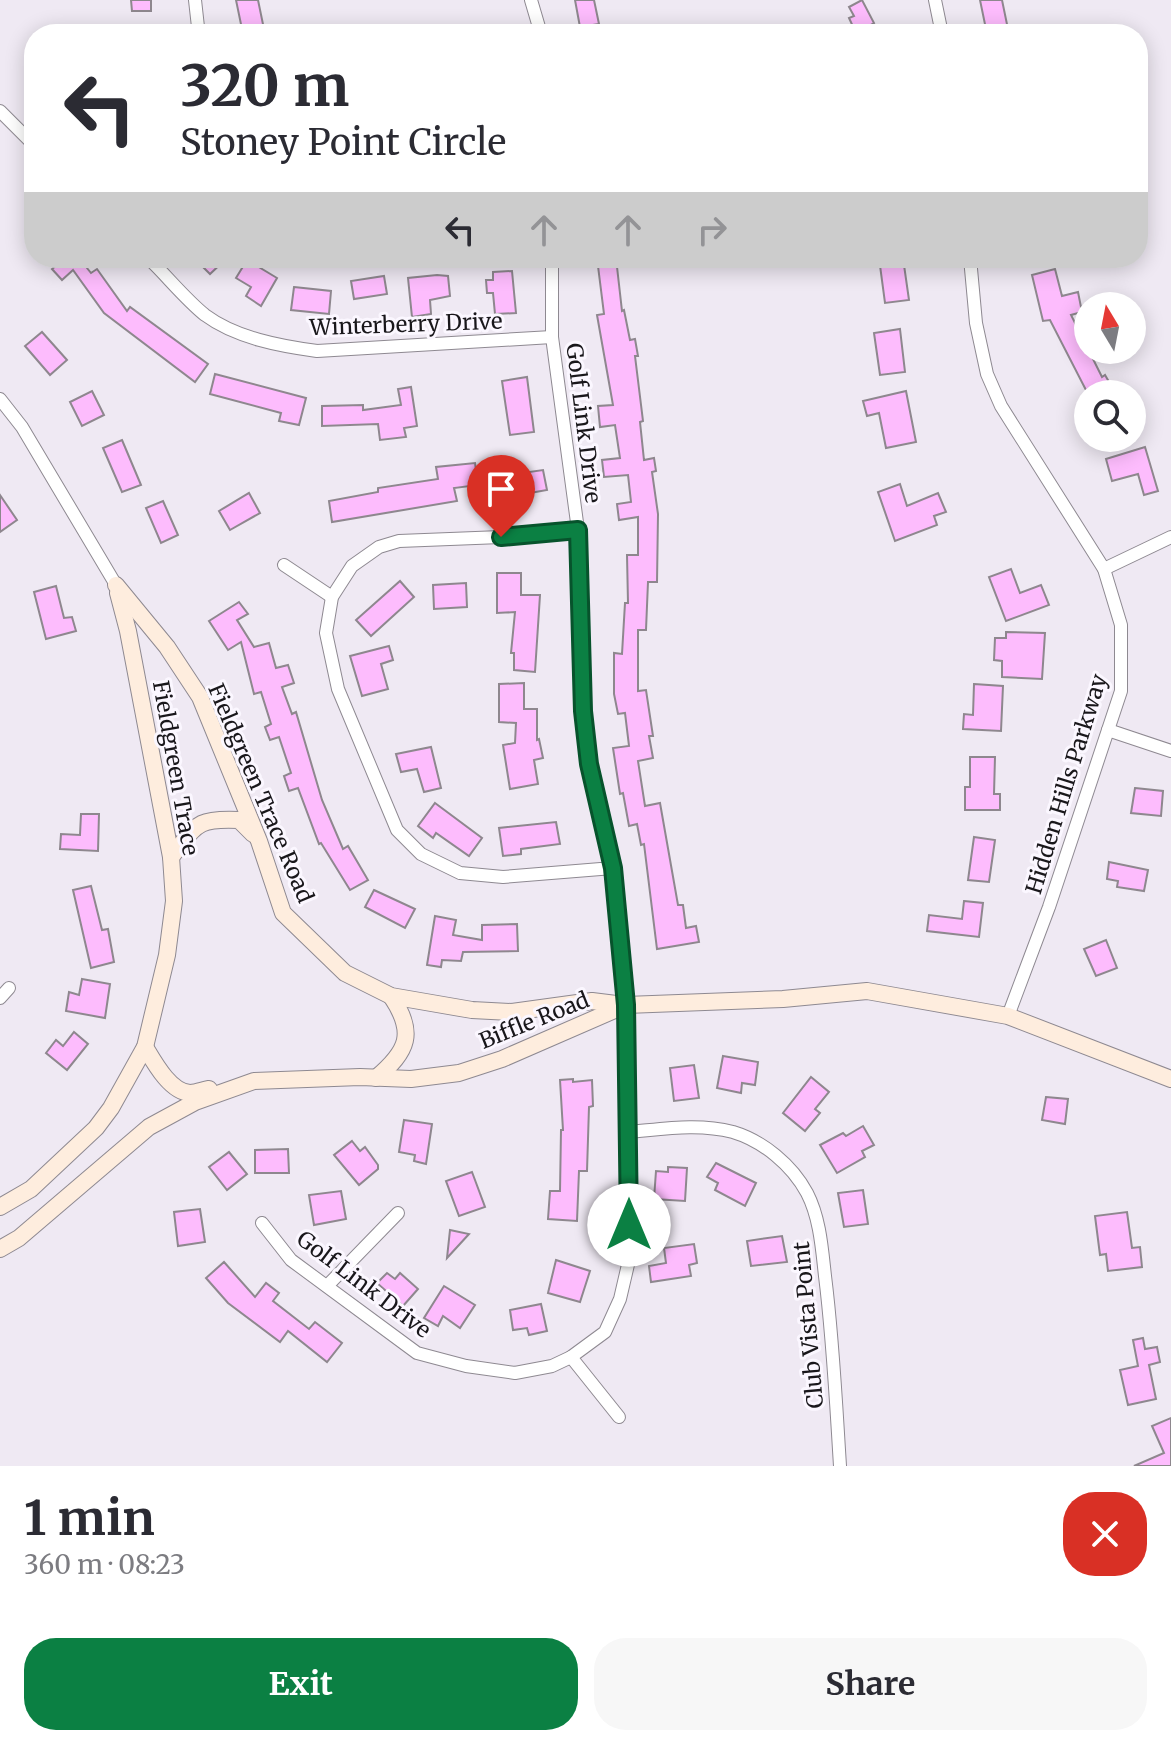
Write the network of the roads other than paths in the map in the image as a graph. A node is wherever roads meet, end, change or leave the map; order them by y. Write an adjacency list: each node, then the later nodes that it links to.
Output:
1 (195, 0): 4 (street)
2 (531, 0): 5 (street)
3 (935, 0): 6 (street)
4 (198, 24)
5 (538, 24)
6 (940, 24)
7 (0, 111): 8 (street)
8 (24, 135)
9 (158, 268): 12 (street, Winterberry Drive)
10 (552, 268): 12 (street, Golf Link Drive)
11 (971, 268): 17 (street, Hidden Hills Parkway)
12 (552, 337): 14 (street, Golf Link Drive)
13 (0, 399): 18 (street, Fieldgreen Trace)
14 (578, 530): 19 (street); 24 (street, Golf Link Drive)
15 (1171, 537): 17 (street)
16 (284, 565): 19 (street)
17 (1104, 569): 20 (street, Hidden Hills Parkway)
18 (116, 585): 22 (street, Fieldgreen Trace Road); 23 (street, Fieldgreen Trace)
19 (332, 597): 24 (street)
20 (1108, 730): 21 (street); 27 (street, Hidden Hills Parkway)
21 (1171, 751)
22 (259, 841): 23 (street); 25 (street, Fieldgreen Trace Road)
23 (171, 857): 28 (street, Fieldgreen Trace)
24 (613, 868): 26 (street, Golf Link Drive)
25 (391, 996): 26 (street, Fieldgreen Trace Road); 29 (street)
26 (626, 1005): 27 (street, Biffle Road); 29 (street, Biffle Road); 32 (street, Golf Link Drive)
27 (1008, 1016): 30 (street, Biffle Road)
28 (145, 1047): 31 (street); 33 (street, Fieldgreen Trace)
29 (376, 1078): 31 (street, Biffle Road)
30 (1171, 1079)
31 (254, 1081): 36 (street, Biffle Road)
32 (629, 1132): 38 (street, Golf Link Drive); 40 (street, Club Vista Point)
33 (0, 1207)
34 (398, 1213): 37 (street)
35 (262, 1223): 37 (street, Golf Link Drive)
36 (0, 1249)
37 (327, 1286): 38 (street, Golf Link Drive)
38 (571, 1357): 39 (street)
39 (619, 1417)
40 (840, 1466)

